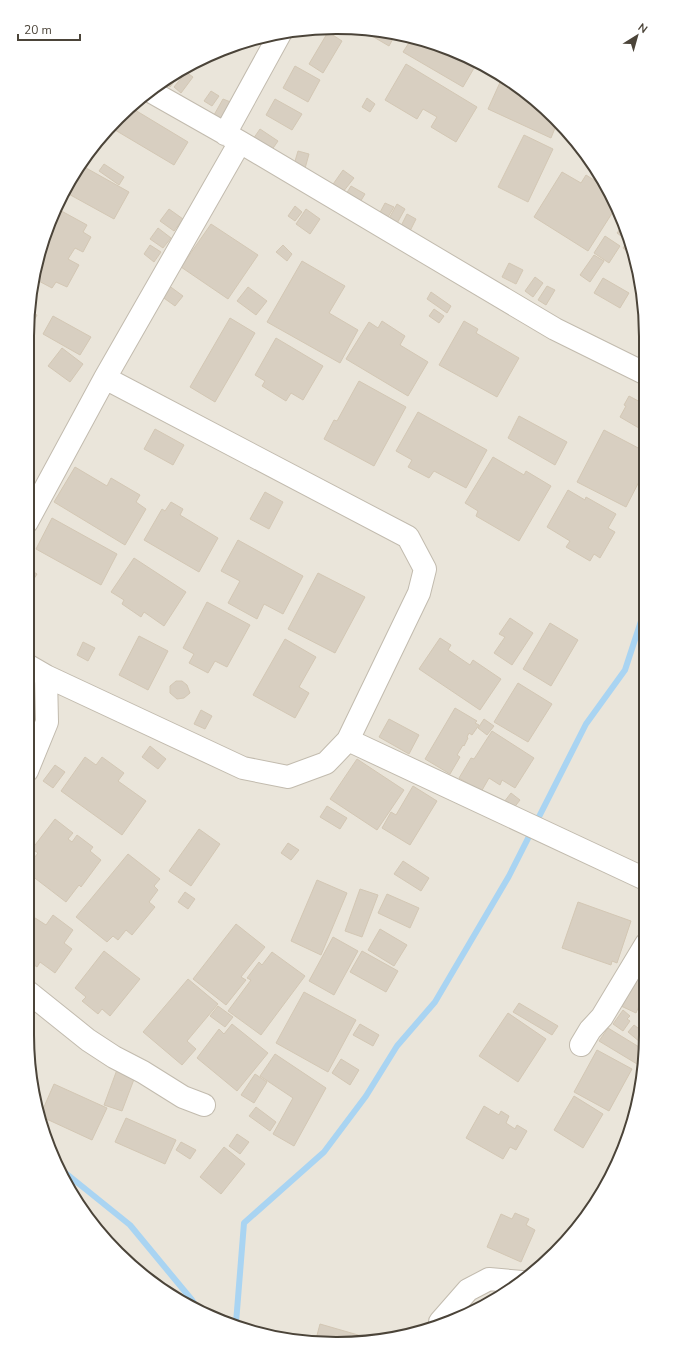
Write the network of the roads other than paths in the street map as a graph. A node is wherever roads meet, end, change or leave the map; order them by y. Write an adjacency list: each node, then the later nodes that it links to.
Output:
1 (277, 40): 3 (street)
2 (156, 94): 3 (street)
3 (233, 138): 4 (street); 5 (street)
4 (639, 371)
5 (105, 378): 6 (street); 8 (street)
6 (34, 509)
7 (36, 670): 8 (street); 9 (street)
8 (348, 740): 10 (street)
9 (34, 754)
10 (639, 876)
11 (639, 956): 13 (street)
12 (34, 997): 14 (street)
13 (582, 1045)
14 (204, 1105)
15 (512, 1281): 16 (street)
16 (444, 1317)

